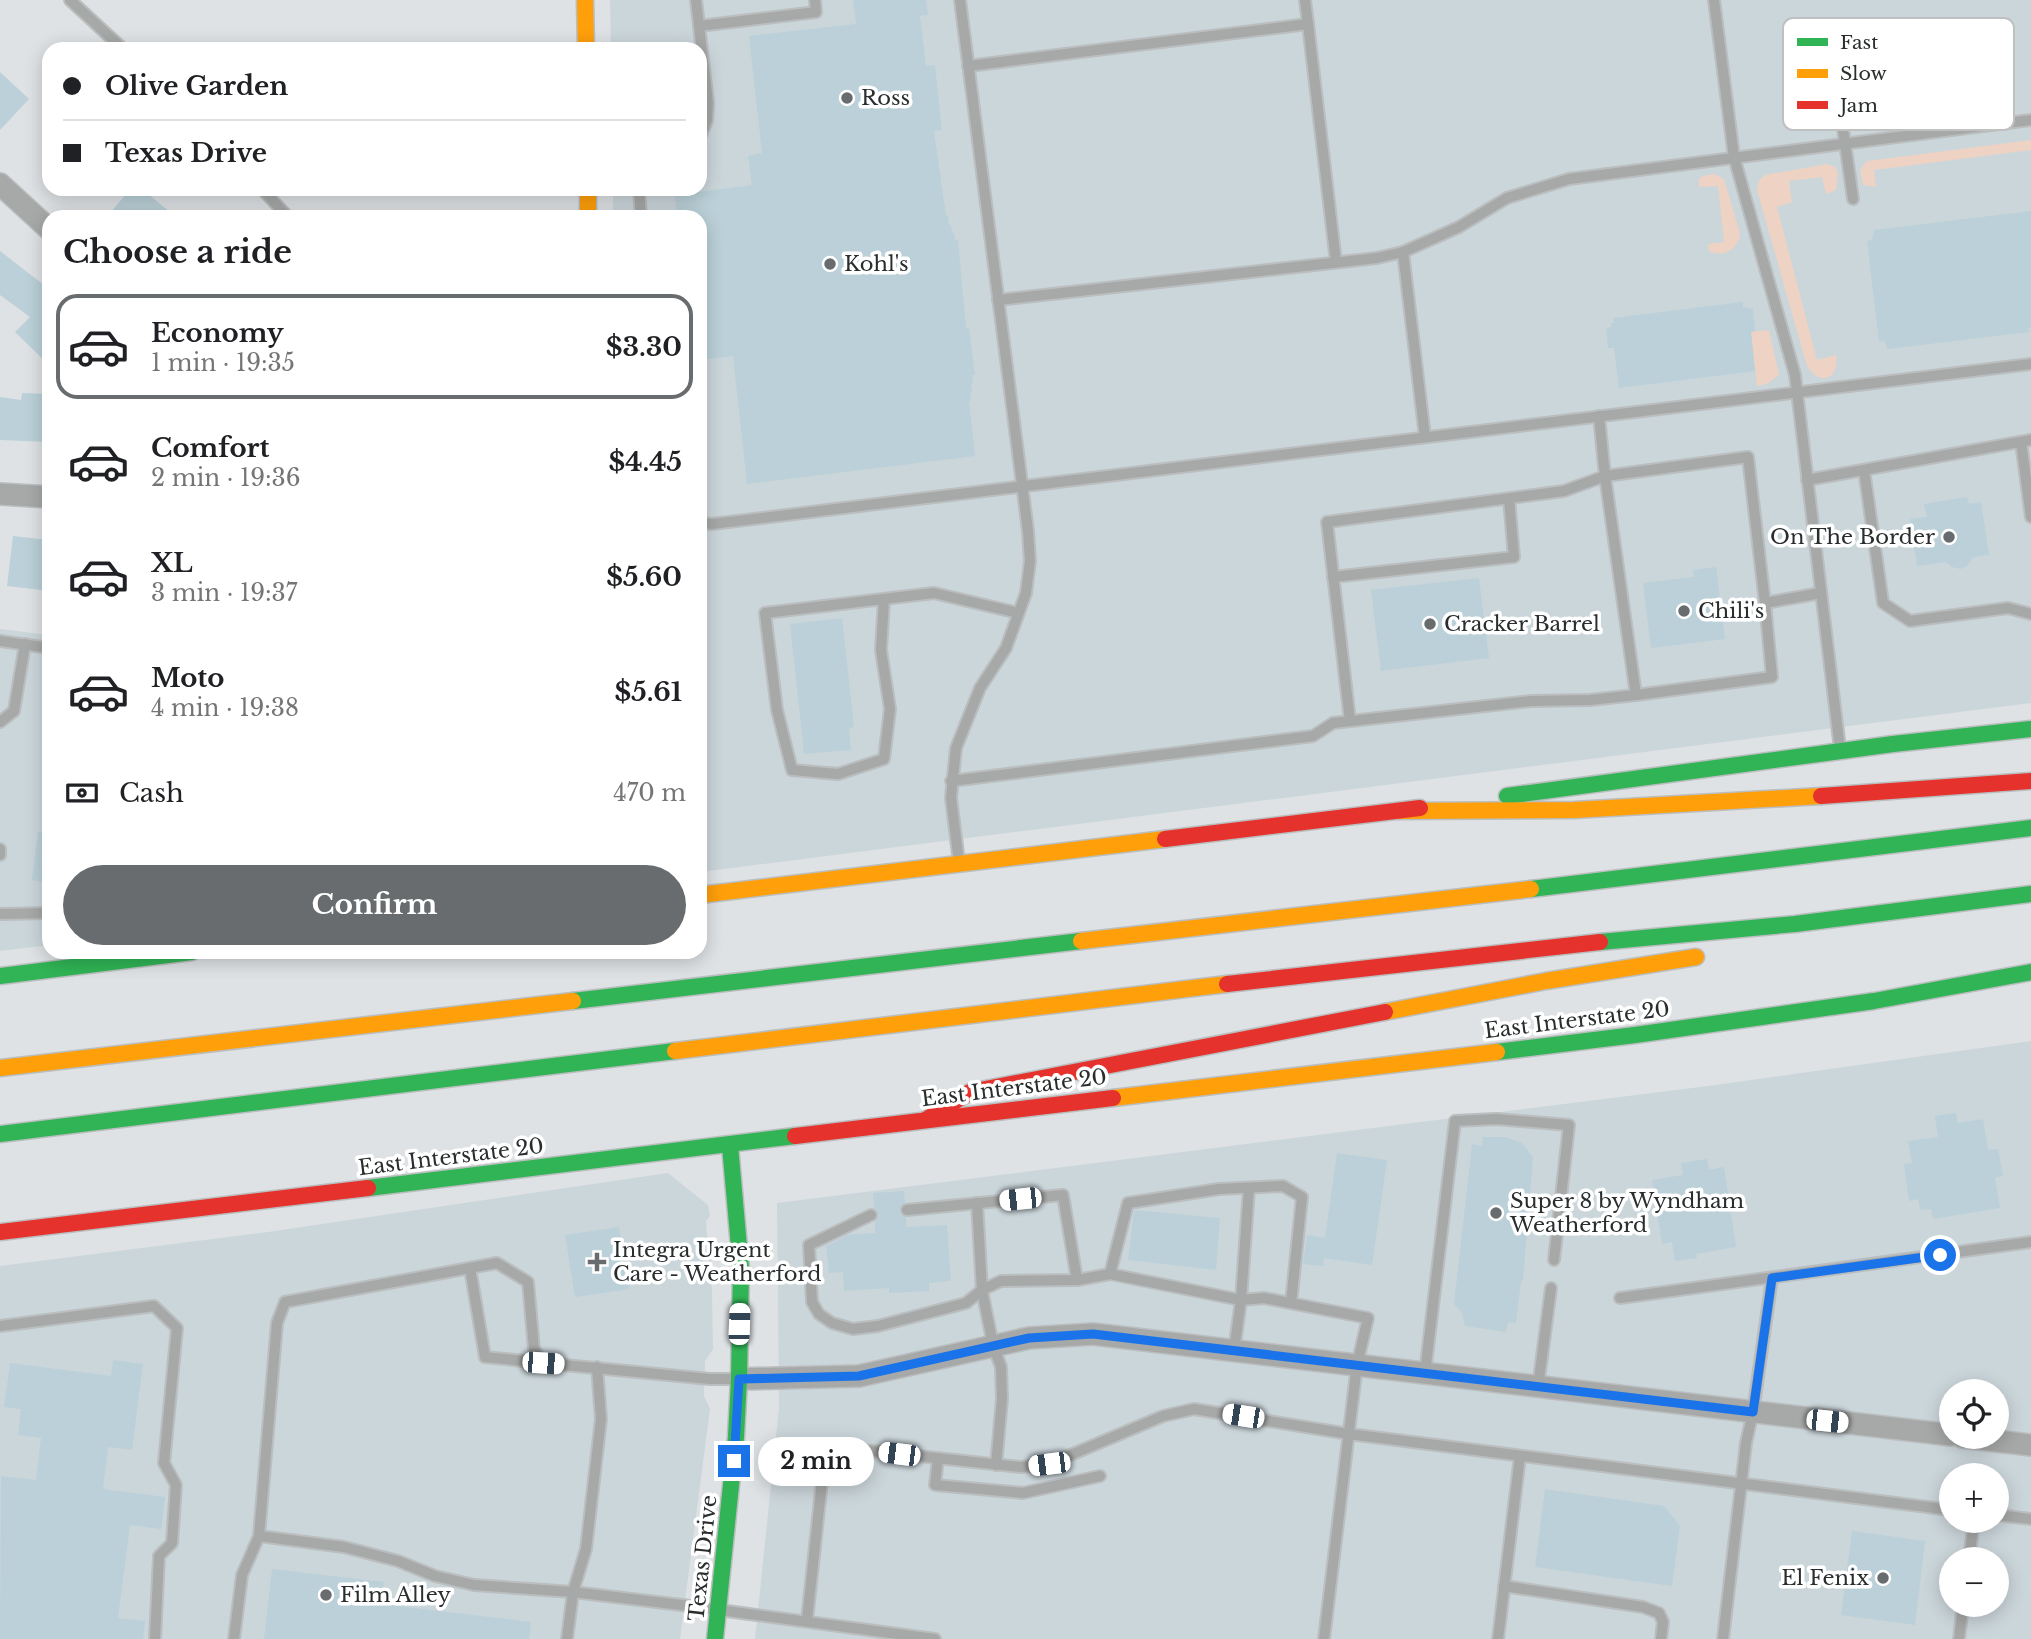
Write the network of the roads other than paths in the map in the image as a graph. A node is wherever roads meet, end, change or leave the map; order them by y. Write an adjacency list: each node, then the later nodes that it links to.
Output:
1 (69, 0): 10 (lane)
2 (585, 0): 11 (main road)
3 (696, 0): 9 (lane)
4 (815, 0): 9 (lane)
5 (960, 0): 13 (lane)
6 (1305, 0): 8 (lane)
7 (1714, 0): 19 (lane)
8 (1308, 24): 13 (lane); 26 (lane)
9 (699, 26): 12 (lane)
10 (115, 42)
11 (586, 42)
12 (701, 42)
13 (968, 66): 27 (lane)
14 (707, 94): 15 (lane)
15 (707, 120)
16 (1844, 130): 18 (lane)
17 (1951, 130): 18 (lane)
18 (1846, 143): 19 (lane); 22 (lane)
19 (1734, 157): 25 (lane); 29 (lane)
20 (0, 184): 24 (street)
21 (268, 196): 23 (lane)
22 (1853, 199)
23 (282, 210)
24 (42, 223)
25 (1402, 252): 26 (lane); 31 (lane)
26 (1336, 262): 27 (lane)
27 (999, 300): 36 (lane)
28 (2031, 363): 29 (lane)
29 (1797, 392): 30 (lane); 35 (lane)
30 (1599, 416): 31 (lane); 34 (lane)
31 (1425, 438): 36 (lane)
32 (2026, 441): 33 (lane); 40 (lane)
33 (1864, 470): 35 (lane); 47 (lane)
34 (1605, 476): 39 (lane); 45 (lane); 51 (lane)
35 (1807, 480): 43 (lane)
36 (1022, 487): 41 (lane); 46 (lane)
37 (0, 494): 38 (street)
38 (42, 497)
39 (1509, 499): 42 (lane); 42 (lane)
40 (2031, 517)
41 (707, 524)
42 (1334, 577): 52 (lane)
43 (1821, 593): 45 (lane); 55 (lane)
44 (884, 599): 44 (lane); 46 (lane)
45 (1765, 603): 51 (lane)
46 (1018, 613): 56 (lane)
47 (2031, 614)
48 (0, 641): 49 (lane)
49 (25, 644): 50 (lane); 53 (lane)
50 (42, 647)
51 (1636, 695): 52 (lane)
52 (1350, 721): 56 (lane)
53 (0, 722)
54 (2031, 729): 55 (main road)
55 (1840, 751): 58 (main road)
56 (951, 781): 62 (lane)
57 (2031, 781): 58 (main road)
58 (1399, 811): 62 (main road)
59 (2031, 828): 73 (main road)
60 (0, 849): 61 (lane)
61 (0, 855)
62 (959, 865): 63 (main road)
63 (707, 894)
64 (2031, 894): 67 (main road)
65 (42, 913): 66 (lane)
66 (0, 914)
67 (1795, 924): 68 (main road); 75 (main road)
68 (1753, 944)
69 (1716, 953): 74 (main road)
70 (135, 959): 72 (main road)
71 (2031, 972): 74 (main road, East Interstate 20)
72 (0, 976)
73 (0, 1068)
74 (927, 1119): 76 (main road, East Interstate 20)
75 (0, 1134)
76 (730, 1146): 81 (main road, East Interstate 20); 100 (main road, Texas Drive)
77 (1249, 1188): 85 (lane); 91 (lane); 92 (lane)
78 (977, 1203): 79 (lane); 87 (lane); 89 (lane)
79 (907, 1210)
80 (871, 1215): 89 (lane)
81 (0, 1232)
82 (2031, 1242): 86 (lane)
83 (1554, 1261): 99 (lane)
84 (470, 1268): 96 (lane); 96 (lane); 115 (lane)
85 (1110, 1274): 87 (lane); 91 (lane)
86 (1772, 1278): 90 (lane); 102 (lane)
87 (1077, 1280): 89 (lane)
88 (1551, 1288): 101 (lane)
89 (982, 1290): 94 (lane)
90 (1620, 1298)
91 (1241, 1300): 92 (lane); 95 (lane)
92 (1291, 1303): 97 (lane)
93 (0, 1326): 121 (lane)
94 (993, 1345): 95 (street); 100 (street); 109 (lane)
95 (1234, 1351): 97 (street)
96 (543, 1363): 98 (lane)
97 (1357, 1365): 99 (street); 103 (lane)
98 (597, 1367): 100 (lane); 117 (lane)
99 (1425, 1373): 101 (street)
100 (739, 1379): 118 (main road, Texas Drive)
101 (1538, 1387): 102 (street)
102 (1753, 1412): 104 (street); 111 (lane)
103 (1349, 1433): 107 (lane); 109 (lane); 126 (lane)
104 (1939, 1435)
105 (2009, 1442): 106 (street)
106 (2031, 1445)
107 (1520, 1455): 111 (lane); 116 (lane)
108 (939, 1458): 109 (lane); 110 (lane); 120 (lane)
109 (996, 1465)
110 (1100, 1476)
111 (1741, 1484): 112 (lane); 129 (lane)
112 (1939, 1509)
113 (2009, 1516): 114 (lane)
114 (2031, 1519)
115 (259, 1536): 117 (lane); 122 (lane)
116 (1504, 1586): 127 (lane); 128 (lane)
117 (573, 1592): 118 (lane); 123 (lane)
118 (719, 1609): 120 (lane); 124 (main road, Texas Drive)
119 (1962, 1617): 130 (lane)
120 (807, 1620): 125 (lane)
121 (155, 1639)
122 (234, 1639)
123 (567, 1639)
124 (715, 1639)
125 (935, 1639)
126 (1324, 1639)
127 (1498, 1639)
128 (1661, 1639)
129 (1723, 1639)
130 (1959, 1639)

